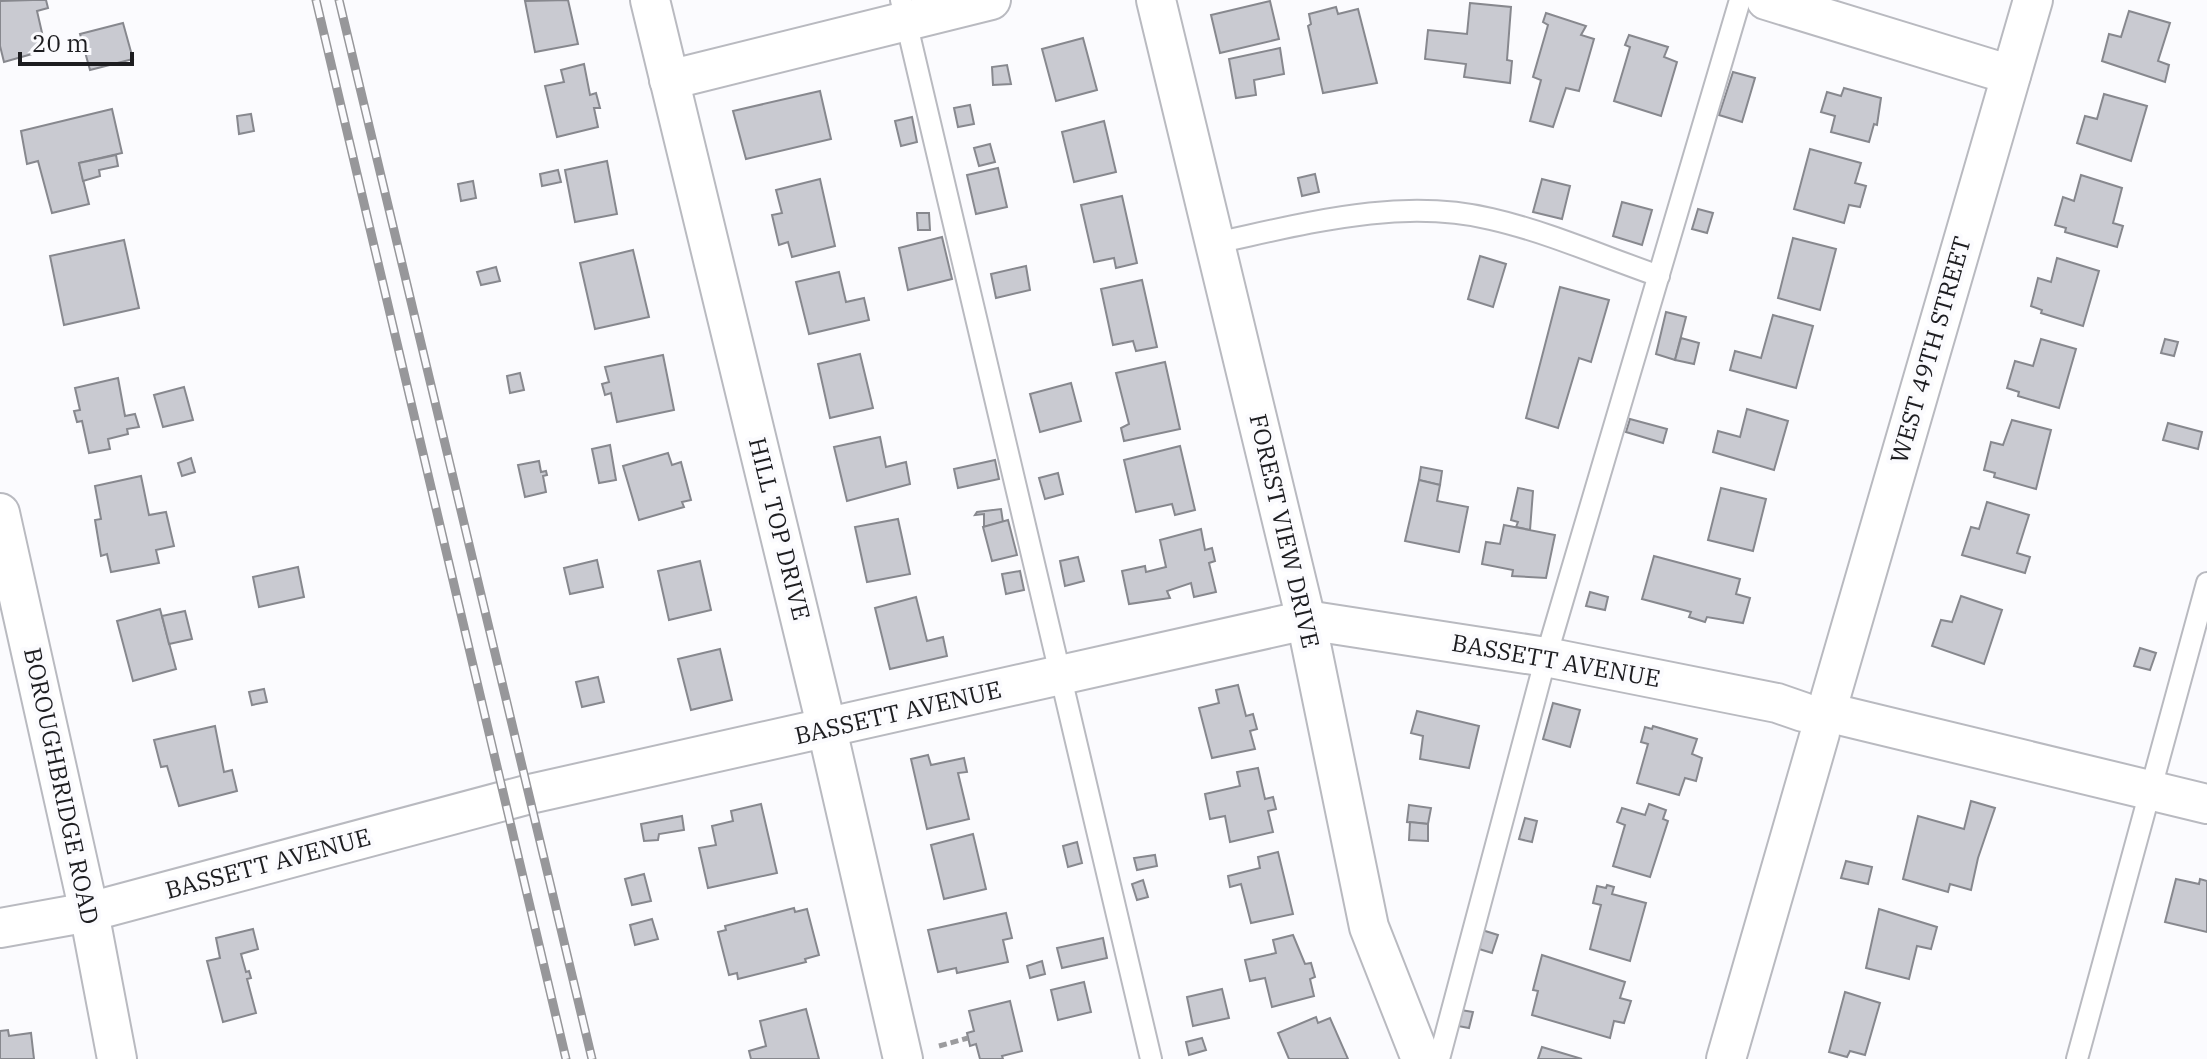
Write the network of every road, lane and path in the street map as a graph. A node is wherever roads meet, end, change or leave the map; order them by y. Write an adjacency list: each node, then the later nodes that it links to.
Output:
1 (650, 0): 9 (street, HILL TOP DRIVE)
2 (991, 0): 7 (street)
3 (1156, 0): 10 (street, FOREST VIEW DRIVE)
4 (1740, 0): 11 (lane)
5 (1766, 0): 8 (street)
6 (2033, 0): 8 (street, WEST 49TH STREET)
7 (904, 10): 9 (street); 16 (lane)
8 (2011, 75): 17 (street, WEST 49TH STREET)
9 (669, 80): 18 (street, HILL TOP DRIVE)
10 (1215, 243): 11 (lane); 14 (street, FOREST VIEW DRIVE)
11 (1659, 276): 15 (lane)
12 (0, 513): 21 (street, BOROUGHBRIDGE ROAD)
13 (2207, 583): 19 (lane)
14 (1306, 620): 15 (street, BASSETT AVENUE); 16 (street, BASSETT AVENUE); 27 (street, FOREST VIEW DRIVE)
15 (1546, 657): 17 (street, BASSETT AVENUE); 28 (lane)
16 (1062, 676): 18 (street, BASSETT AVENUE); 26 (lane)
17 (1823, 715): 19 (street, BASSETT AVENUE); 29 (street, WEST 49TH STREET)
18 (827, 729): 21 (street, BASSETT AVENUE); 24 (street, HILL TOP DRIVE)
19 (2150, 790): 20 (street, BASSETT AVENUE); 30 (lane)
20 (2207, 804)
21 (89, 912): 22 (street, BASSETT AVENUE); 25 (street, BOROUGHBRIDGE ROAD)
22 (0, 928)
23 (968, 1038): 24 (path)
24 (918, 1053)
25 (117, 1059)
26 (1151, 1059)
27 (1421, 1059)
28 (1439, 1059)
29 (1726, 1059)
30 (2077, 1059)

